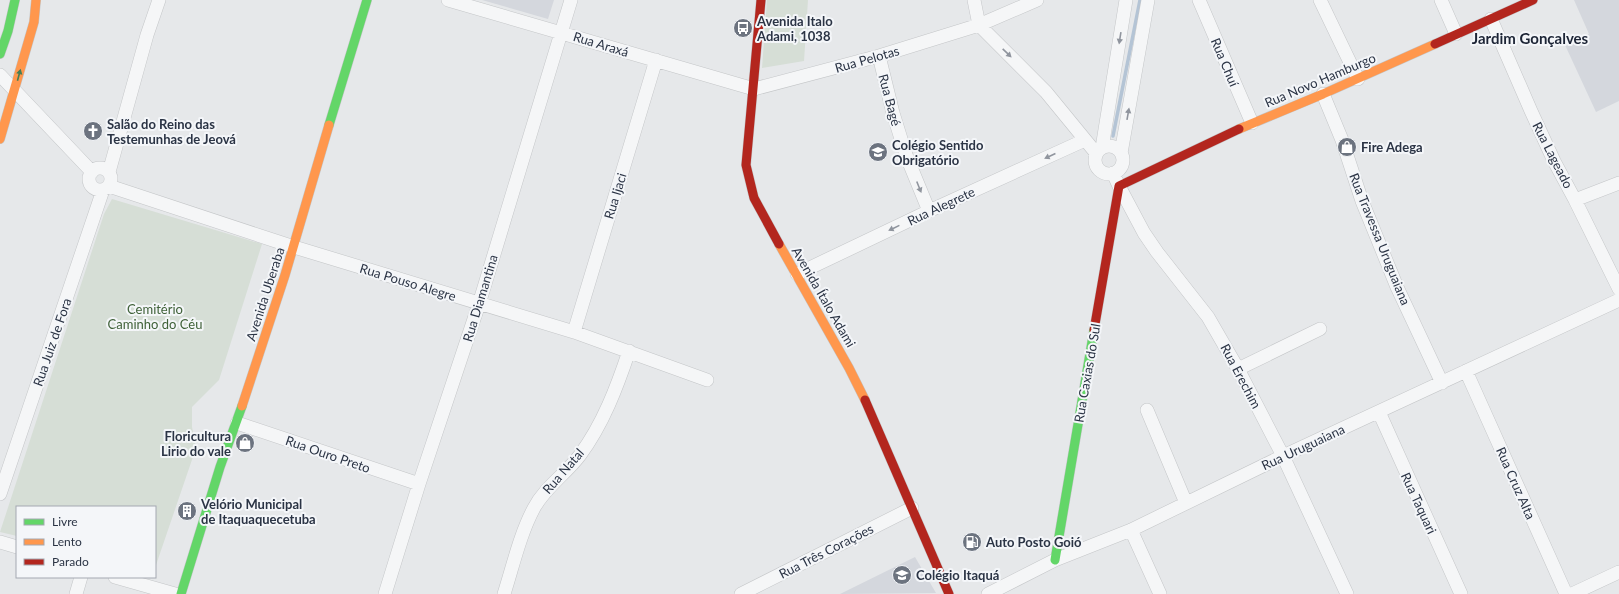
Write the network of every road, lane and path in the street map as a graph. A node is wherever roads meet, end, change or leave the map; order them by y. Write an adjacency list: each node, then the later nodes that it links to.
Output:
1 (15, 0): 20 (street)
2 (36, 0): 26 (street, one-way to 2)
3 (159, 0): 34 (street)
4 (367, 0): 41 (street, Avenida Uberaba)
5 (448, 0): 18 (street, Rua Araxá)
6 (571, 0): 18 (street, Rua Diamantina)
7 (761, 0): 25 (street, Avenida Ítalo Adami)
8 (974, 0): 17 (street)
9 (1037, 0): 17 (street, Rua Pelotas)
10 (1126, 0): 31 (street, one-way to 31)
11 (1148, 0): 32 (street, one-way to 11)
12 (1199, 0): 28 (street, Rua Chuí)
13 (1320, 0): 24 (street)
14 (1441, 0): 19 (street)
15 (1533, 0): 16 (street, Rua Novo Hamburgo)
16 (1491, 19): 19 (street, Rua Novo Hamburgo); 39 (street, Rua Lageado)
17 (979, 25): 21 (street, Rua Pelotas); 30 (street, one-way to 30)
18 (561, 32): 22 (street, Rua Araxá); 45 (street, Rua Diamantina)
19 (1456, 34): 24 (street, Rua Novo Hamburgo)
20 (0, 54)
21 (879, 56): 25 (street, Rua Pelotas); 40 (street, Rua Bagé, one-way to 40)
22 (656, 60): 25 (street, Rua Araxá); 47 (street, Rua Ijaci)
23 (0, 75): 26 (street)
24 (1358, 78): 27 (street, Rua Novo Hamburgo)
25 (754, 89): 42 (street, Avenida Ítalo Adami)
26 (15, 91): 29 (street); 33 (street)
27 (1323, 94): 28 (street, Rua Novo Hamburgo); 52 (street, Rua Travessa Uruguaiana)
28 (1252, 124): 37 (street, Rua Novo Hamburgo)
29 (0, 139)
30 (1085, 140): 31 (street); 40 (street, Rua Alegrete, one-way to 40)
31 (1099, 151): 32 (street); 35 (street)
32 (1121, 153): 35 (street)
33 (92, 172): 34 (street); 38 (street)
34 (109, 172): 38 (street)
35 (1113, 172): 37 (street, Rua Erechim)
36 (1619, 183): 39 (street)
37 (1119, 186): 49 (street, Rua Erechim); 64 (street, Rua Caxias do Sul)
38 (106, 188): 41 (street, Rua Pouso Alegre); 58 (street, Rua Juiz de Fora)
39 (1575, 200): 43 (street, Rua Lageado)
40 (929, 211): 42 (street, Rua Alegrete, one-way to 42)
41 (294, 247): 45 (street, Rua Pouso Alegre); 55 (street, Avenida Uberaba)
42 (797, 274): 60 (street, Avenida Ítalo Adami)
43 (1619, 289)
44 (1619, 300): 50 (street, Rua Uruguaiana)
45 (479, 304): 47 (street, Rua Pouso Alegre); 57 (street, Rua Diamantina)
46 (1320, 329): 49 (street)
47 (574, 332): 48 (street, Rua Pouso Alegre)
48 (629, 351): 51 (street, Rua Pouso Alegre); 72 (street, Rua Natal)
49 (1238, 369): 56 (street, Rua Erechim)
50 (1466, 371): 52 (street, Rua Uruguaiana); 79 (street, Rua Cruz Alta)
51 (707, 380)
52 (1442, 383): 54 (street, Rua Uruguaiana)
53 (1147, 410): 59 (street)
54 (1379, 412): 56 (street, Rua Uruguaiana); 78 (street, Rua Taquari)
55 (237, 423): 57 (street, Rua Ouro Preto); 70 (street, Avenida Uberaba)
56 (1283, 456): 59 (street, Rua Uruguaiana); 77 (street, Rua Erechim)
57 (419, 484): 71 (street, Rua Diamantina)
58 (0, 494)
59 (1186, 503): 61 (street, Rua Uruguaiana)
60 (912, 508): 73 (street, Rua Três Corações); 74 (street, Avenida Ítalo Adami)
61 (1131, 530): 64 (street, Rua Uruguaiana); 76 (street)
62 (0, 542): 63 (street)
63 (16, 547)
64 (1055, 560): 75 (street, Rua Uruguaiana)
65 (1619, 572): 80 (street)
66 (81, 578): 68 (street)
67 (119, 578): 69 (street)
68 (76, 594)
69 (175, 594)
70 (181, 594)
71 (385, 594)
72 (504, 594)
73 (741, 594)
74 (949, 594)
75 (988, 594)
76 (1160, 594)
77 (1347, 594)
78 (1461, 594)
79 (1566, 594)
80 (1572, 594)

